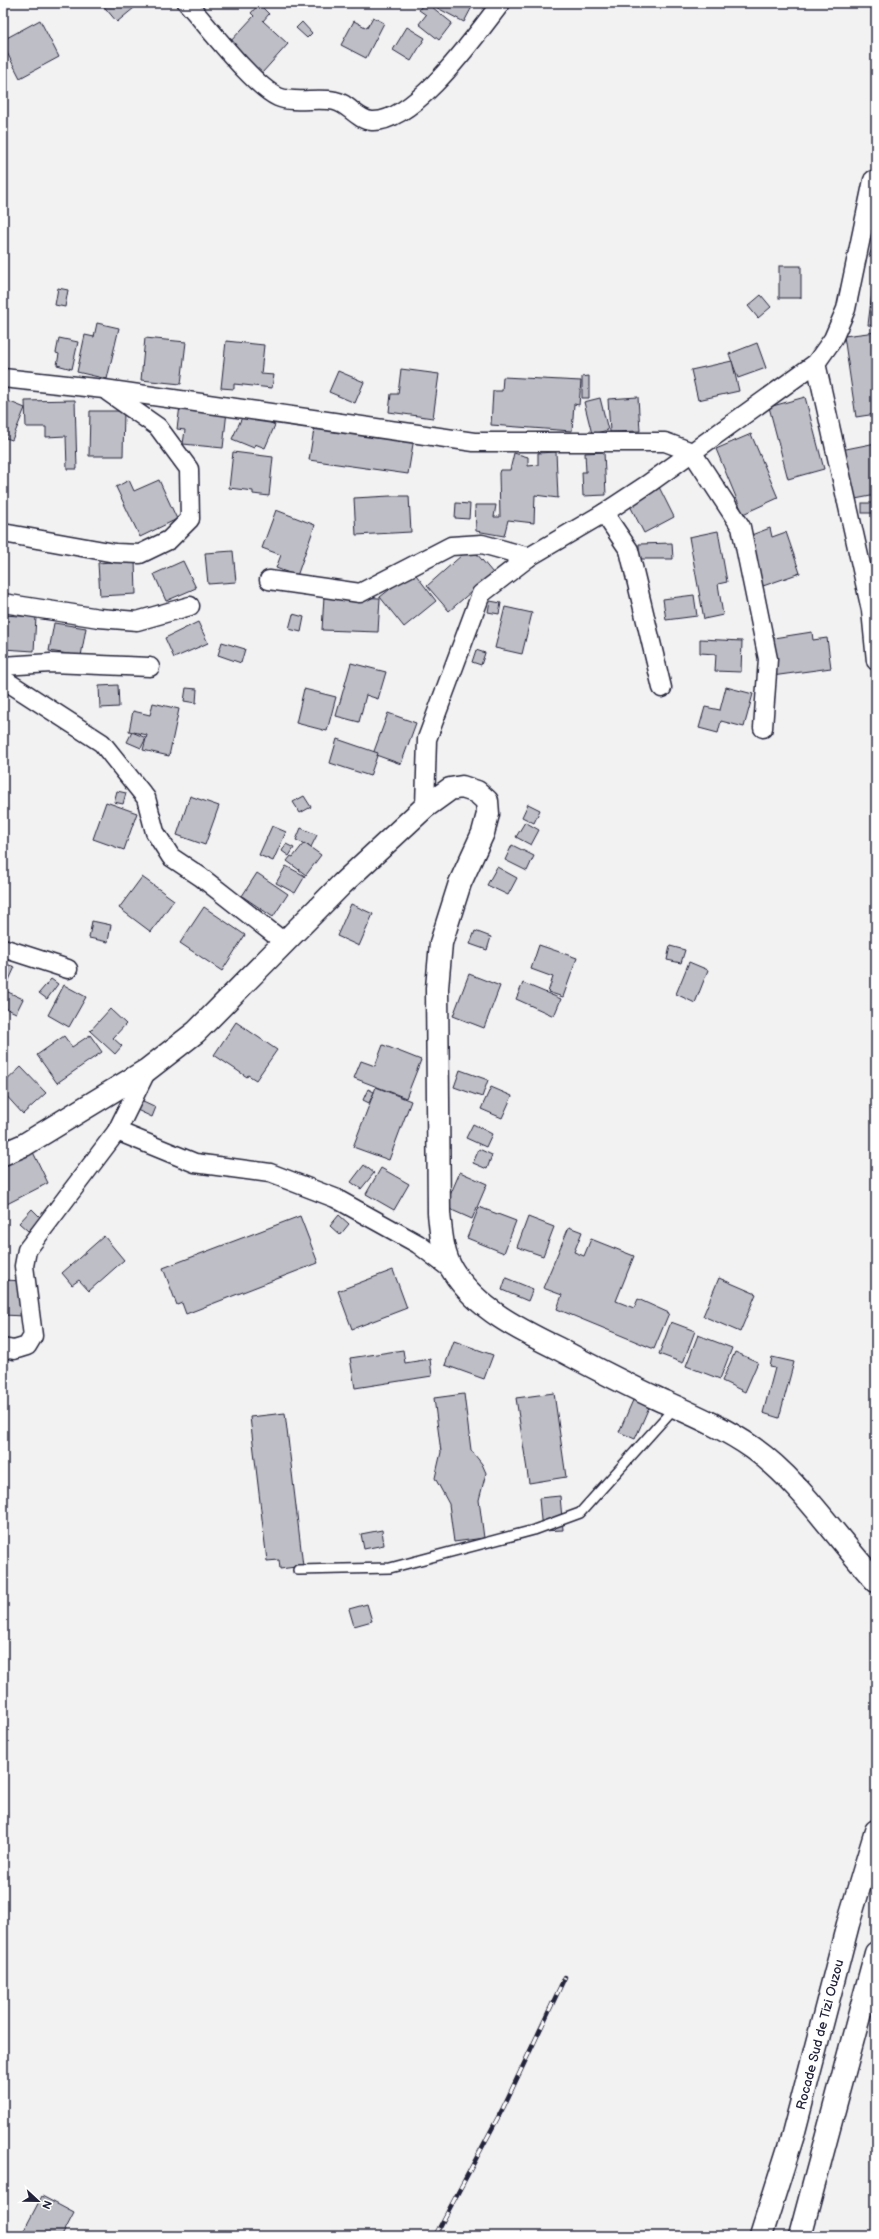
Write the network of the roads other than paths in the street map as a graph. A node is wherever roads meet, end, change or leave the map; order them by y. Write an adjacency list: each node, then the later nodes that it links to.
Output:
1 (187, 3): 2 (street)
2 (501, 3)
3 (873, 180): 4 (street)
4 (816, 363): 7 (street); 14 (street)
5 (3, 378): 6 (street)
6 (104, 389): 7 (street); 9 (street)
7 (692, 452): 8 (street); 19 (street)
8 (604, 513): 10 (street); 18 (street)
9 (3, 533)
10 (529, 557): 11 (street); 20 (street)
11 (268, 580)
12 (3, 603): 13 (street)
13 (190, 606)
14 (876, 661)
15 (3, 666): 16 (street)
16 (150, 667)
17 (3, 679): 21 (street)
18 (662, 688)
19 (763, 728)
20 (425, 807): 21 (main road); 27 (main road)
21 (284, 942): 24 (main road)
22 (3, 948): 23 (street)
23 (68, 969)
24 (147, 1070): 25 (street); 26 (main road)
25 (117, 1132): 27 (street); 28 (street)
26 (3, 1154)
27 (452, 1270): 29 (main road)
28 (3, 1348)
29 (675, 1407): 30 (lane); 31 (main road)
30 (298, 1570)
31 (875, 1580)
32 (876, 1831): 34 (main road, Rocade Sud de Tizi Ouzou)
33 (876, 1954): 35 (main road)
34 (761, 2236)
35 (800, 2236)

